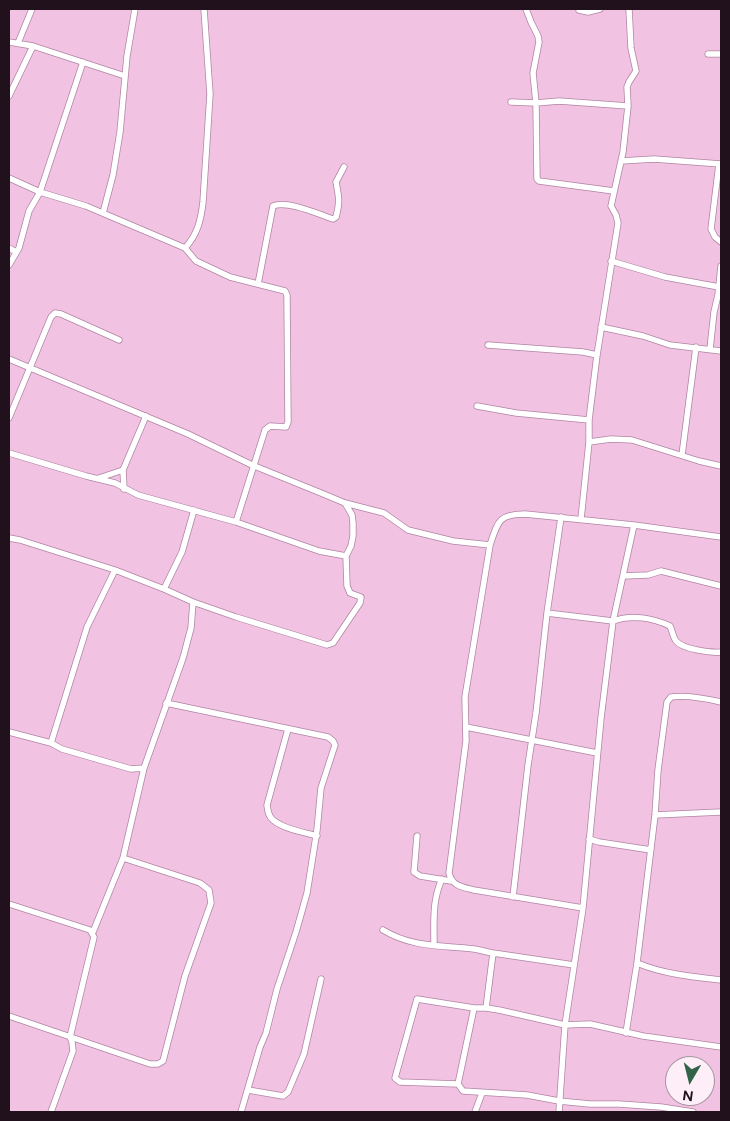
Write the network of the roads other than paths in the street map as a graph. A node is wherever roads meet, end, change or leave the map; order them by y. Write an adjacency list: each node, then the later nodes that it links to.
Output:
1 (32, 9): 9 (street)
2 (135, 9): 14 (street)
3 (204, 9): 28 (street)
4 (526, 9): 17 (street)
5 (600, 9): 7 (street)
6 (628, 9): 18 (street)
7 (579, 10)
8 (9, 42): 9 (street)
9 (18, 44): 10 (street)
10 (33, 46): 13 (street); 15 (street)
11 (708, 54): 12 (street)
12 (721, 54)
13 (83, 62): 14 (street); 24 (street)
14 (125, 76): 25 (street)
15 (9, 96)
16 (511, 102): 17 (street)
17 (536, 103): 18 (street); 23 (street)
18 (628, 106): 19 (street)
19 (621, 161): 20 (street); 23 (street)
20 (720, 164): 26 (street)
21 (344, 167): 34 (street)
22 (9, 178): 24 (street)
23 (614, 191): 30 (street)
24 (40, 192): 25 (street); 29 (street)
25 (103, 213): 28 (street)
26 (721, 242)
27 (9, 248): 29 (street)
28 (186, 248): 34 (street)
29 (16, 252): 31 (street)
30 (611, 261): 35 (street); 36 (street)
31 (9, 265)
32 (721, 266): 33 (street)
33 (720, 277): 35 (street)
34 (258, 284): 52 (street)
35 (719, 287): 40 (street)
36 (601, 326): 39 (street); 42 (street)
37 (119, 340): 44 (street)
38 (488, 345): 42 (street)
39 (696, 347): 40 (street); 51 (street)
40 (710, 349): 41 (street)
41 (721, 351)
42 (597, 355): 48 (street)
43 (9, 359): 44 (street)
44 (30, 368): 46 (street); 47 (street)
45 (477, 406): 48 (street)
46 (146, 416): 52 (street); 54 (street)
47 (9, 418)
48 (589, 420): 49 (street)
49 (589, 442): 51 (street); 60 (street)
50 (9, 453): 55 (street)
51 (682, 455): 53 (street)
52 (252, 465): 57 (street); 61 (street)
53 (721, 466)
54 (123, 470): 55 (street); 56 (street)
55 (97, 478): 56 (street)
56 (124, 489): 58 (street)
57 (345, 503): 65 (street); 66 (street)
58 (194, 510): 61 (street); 70 (street)
59 (561, 517): 60 (street); 65 (street); 72 (street)
60 (581, 519): 62 (street)
61 (236, 522): 66 (street)
62 (634, 525): 63 (street); 68 (street)
63 (721, 537)
64 (9, 538): 67 (street)
65 (490, 545): 77 (street)
66 (346, 556): 71 (street)
67 (115, 570): 70 (street); 81 (street)
68 (623, 576): 69 (street); 73 (street)
69 (721, 586)
70 (164, 589): 71 (street)
71 (193, 602): 76 (street)
72 (547, 613): 73 (street); 80 (street)
73 (613, 621): 74 (street); 82 (street)
74 (721, 652)
75 (721, 702): 85 (street)
76 (166, 704): 78 (street); 83 (street)
77 (466, 727): 80 (street); 92 (street)
78 (288, 729): 86 (street); 86 (street)
79 (9, 732): 81 (street)
80 (533, 740): 82 (street); 93 (street)
81 (51, 743): 83 (street)
82 (597, 753): 88 (street)
83 (144, 768): 90 (street)
84 (721, 812): 85 (street)
85 (655, 815): 89 (street)
86 (316, 836): 112 (street)
87 (416, 836): 91 (street)
88 (589, 839): 89 (street); 95 (street)
89 (650, 850): 100 (street)
90 (123, 858): 97 (street); 109 (street)
91 (442, 879): 92 (street); 98 (street)
92 (451, 881): 93 (street)
93 (513, 897): 95 (street)
94 (9, 904): 97 (street)
95 (583, 908): 101 (street)
96 (382, 930): 98 (street)
97 (93, 932): 109 (street)
98 (434, 945): 99 (street)
99 (493, 953): 101 (street); 105 (street)
100 (637, 963): 103 (street); 108 (street)
101 (574, 965): 107 (street)
102 (322, 979): 112 (street)
103 (721, 980)
104 (474, 1008): 105 (street); 111 (street); 111 (street)
105 (486, 1008): 107 (street)
106 (9, 1016): 109 (street)
107 (565, 1025): 108 (street); 114 (street)
108 (626, 1032): 110 (street)
109 (70, 1037): 115 (street)
110 (721, 1047)
111 (458, 1084): 113 (street)
112 (248, 1090): 116 (street)
113 (482, 1093): 114 (street); 117 (street)
114 (559, 1101): 118 (street); 119 (street)
115 (51, 1112)
116 (241, 1112)
117 (475, 1112)
118 (559, 1112)
119 (693, 1112)

